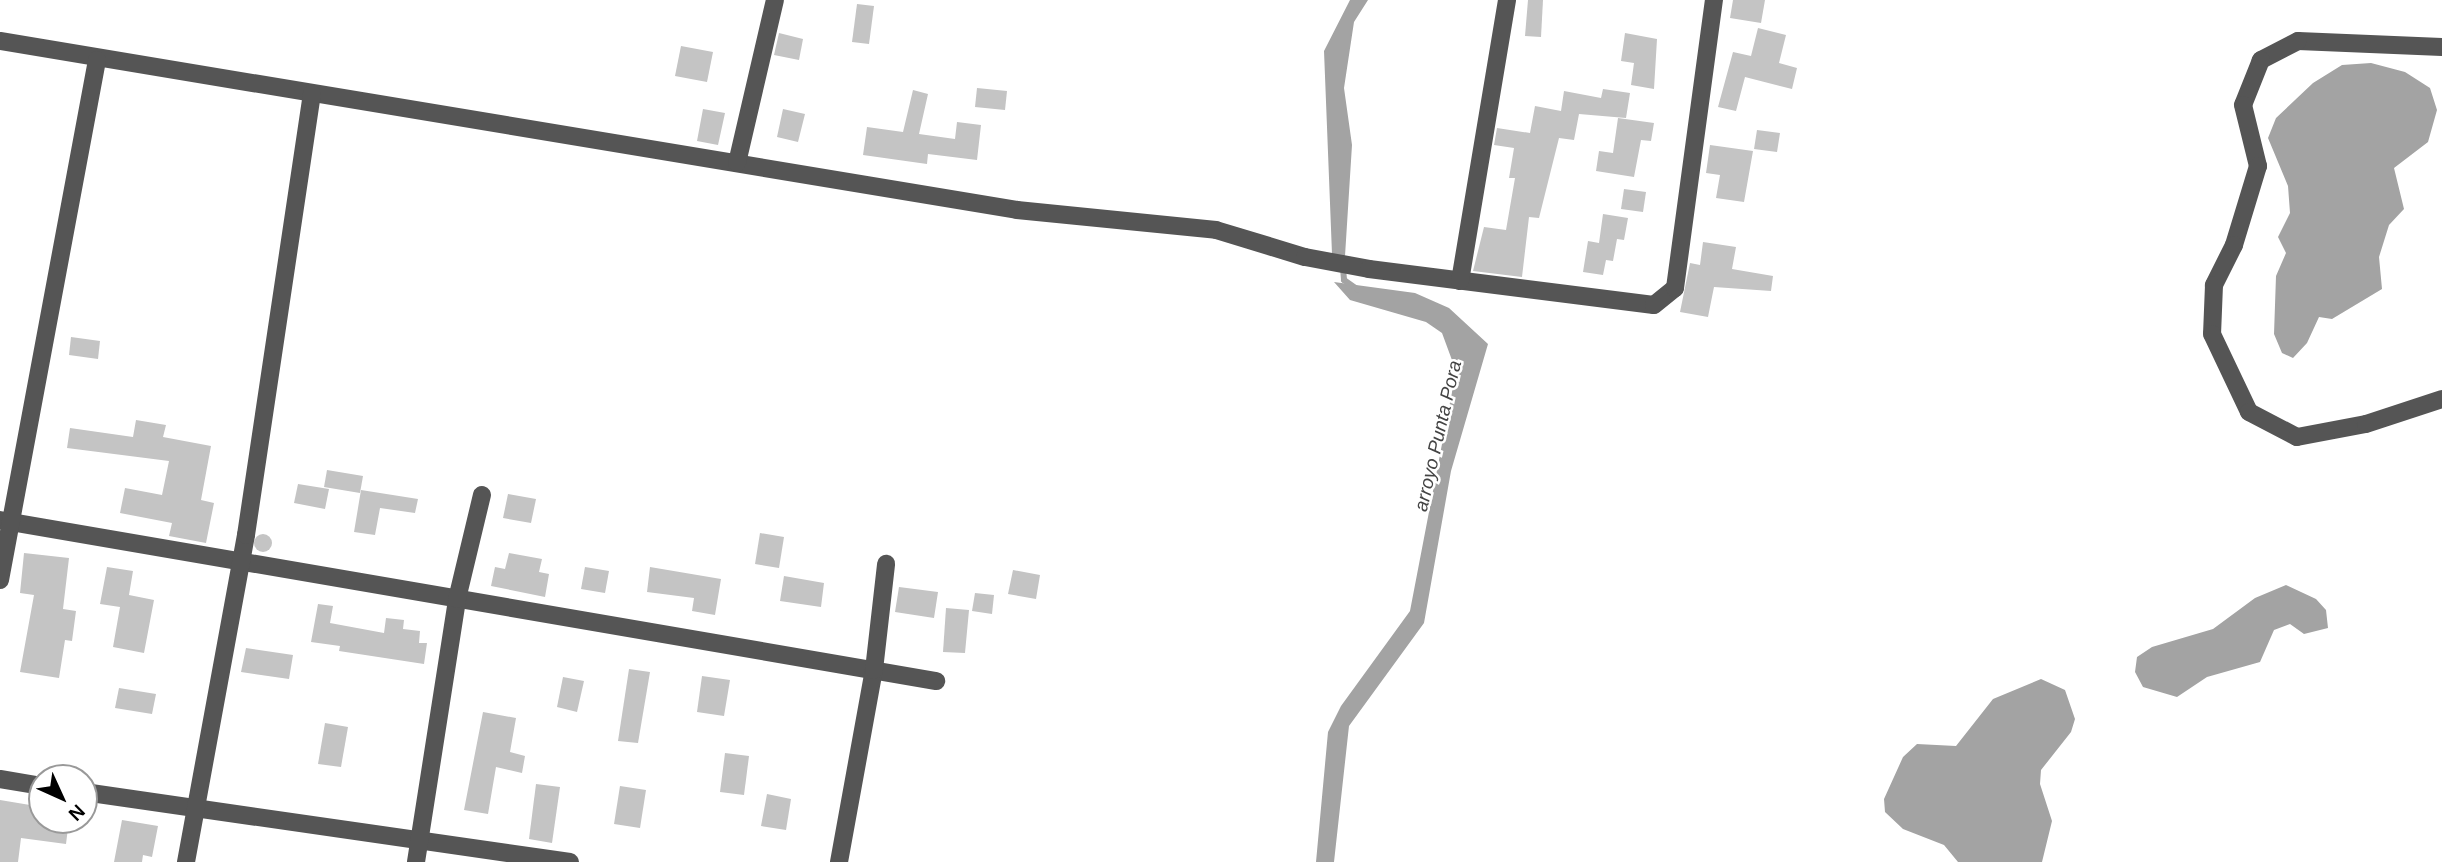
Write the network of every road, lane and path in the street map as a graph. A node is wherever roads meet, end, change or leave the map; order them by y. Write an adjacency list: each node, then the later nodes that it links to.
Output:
1 (775, 0): 8 (street)
2 (1507, 0): 9 (street)
3 (1714, 0): 9 (street)
4 (0, 41): 6 (street)
5 (2442, 47): 10 (street)
6 (97, 60): 7 (street); 12 (street)
7 (312, 94): 8 (street); 13 (street)
8 (737, 163): 9 (street)
9 (1460, 281)
10 (2442, 398)
11 (482, 495): 16 (street)
12 (5, 521): 13 (street); 15 (street)
13 (241, 562): 16 (street); 22 (street)
14 (886, 564): 17 (street)
15 (0, 580)
16 (457, 598): 17 (street); 23 (street)
17 (874, 670): 18 (street); 27 (street)
18 (936, 681)
19 (0, 779): 20 (street)
20 (28, 784)
21 (98, 794): 22 (street)
22 (196, 809): 23 (street); 24 (street)
23 (419, 840): 25 (street); 26 (street)
24 (186, 862)
25 (416, 862)
26 (570, 862)
27 (839, 862)

